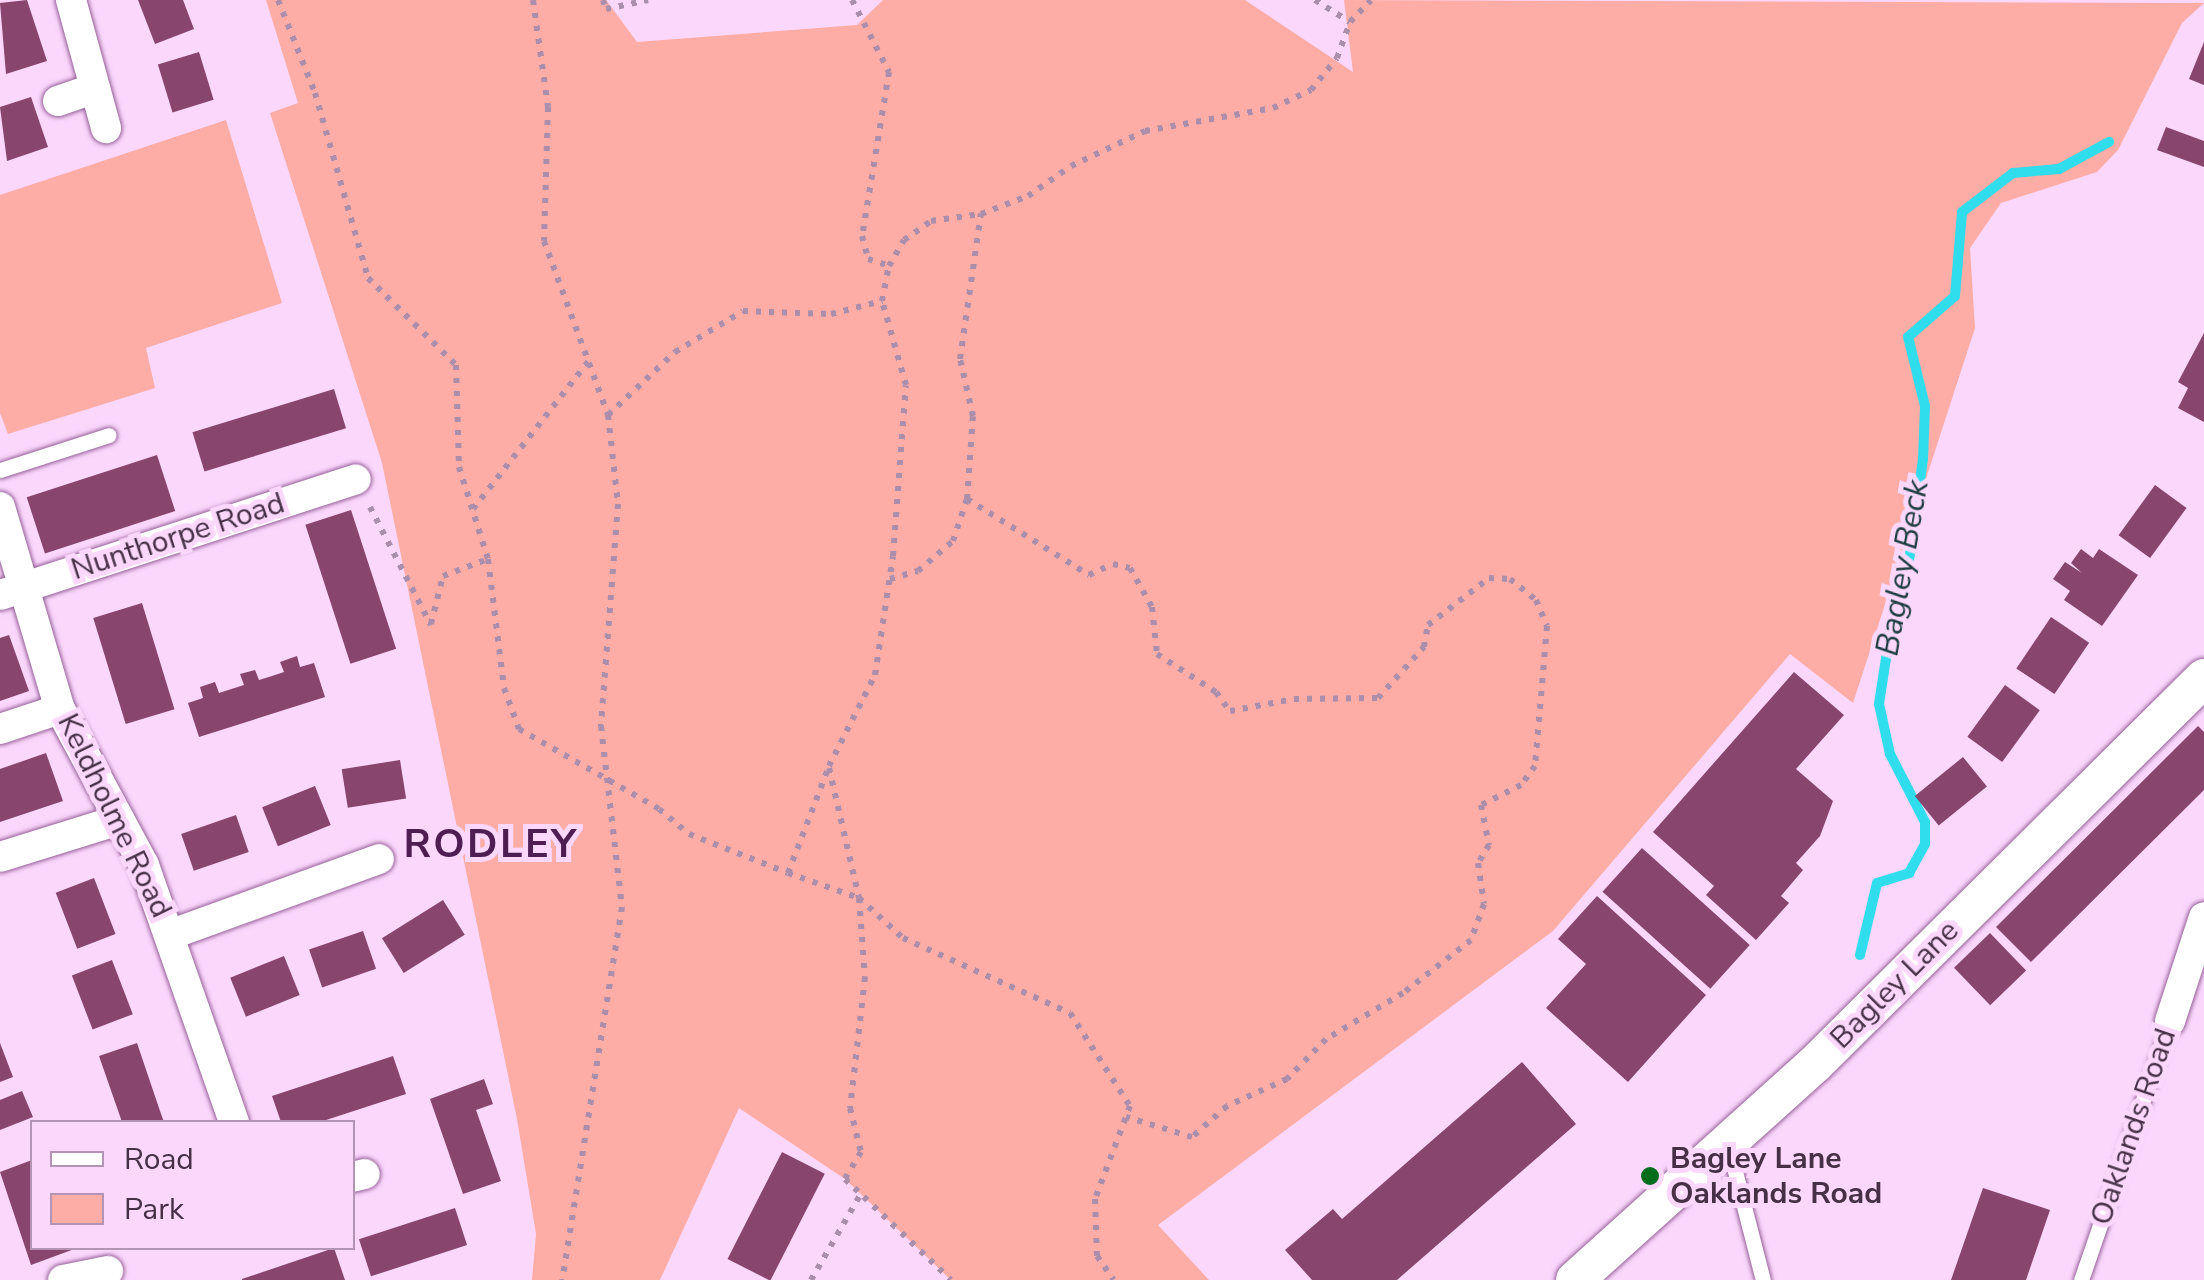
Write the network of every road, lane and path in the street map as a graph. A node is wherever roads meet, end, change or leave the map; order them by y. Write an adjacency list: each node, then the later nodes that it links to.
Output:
1 (71, 0): 10 (street)
2 (278, 0): 23 (path)
3 (533, 0): 16 (path)
4 (603, 0): 5 (path)
5 (648, 0)
6 (852, 0): 14 (path)
7 (1315, 0): 9 (path)
8 (1371, 0): 9 (path)
9 (1350, 22): 13 (path)
10 (95, 88): 11 (street); 12 (street)
11 (58, 100)
12 (106, 128)
13 (981, 214): 14 (path); 21 (path)
14 (889, 266): 15 (path)
15 (882, 301): 17 (path); 25 (path)
16 (589, 361): 17 (path); 23 (path)
17 (608, 415): 31 (path)
18 (110, 434): 19 (lane)
19 (0, 470)
20 (356, 479): 24 (path); 26 (street, Nunthorpe Road)
21 (967, 499): 25 (path); 40 (path)
22 (0, 507): 26 (street, Keldholme Road)
23 (472, 509): 24 (path)
24 (488, 558): 31 (path)
25 (890, 579): 30 (path)
26 (12, 592): 28 (street, Keldholme Road)
27 (2204, 678): 42 (street, Bagley Lane)
28 (60, 709): 29 (street); 32 (street, Keldholme Road)
29 (0, 729)
30 (829, 766): 35 (path); 36 (path)
31 (607, 780): 35 (path); 46 (path)
32 (120, 820): 33 (street); 38 (street, Keldholme Road)
33 (0, 857)
34 (379, 859): 38 (street)
35 (788, 873): 36 (path)
36 (859, 898): 40 (path); 43 (path)
37 (2204, 917): 39 (street, Oaklands Road)
38 (172, 934): 41 (street, Keldholme Road)
39 (2170, 1022): 52 (lane, Oaklands Road)
40 (1126, 1117): 49 (path)
41 (233, 1120)
42 (1728, 1143): 50 (street, Bagley Lane); 51 (lane)
43 (860, 1196): 47 (path); 48 (path)
44 (108, 1271): 45 (street)
45 (63, 1280)
46 (562, 1280)
47 (812, 1280)
48 (951, 1280)
49 (1114, 1280)
50 (1576, 1280)
51 (1763, 1280)
52 (2081, 1280)

